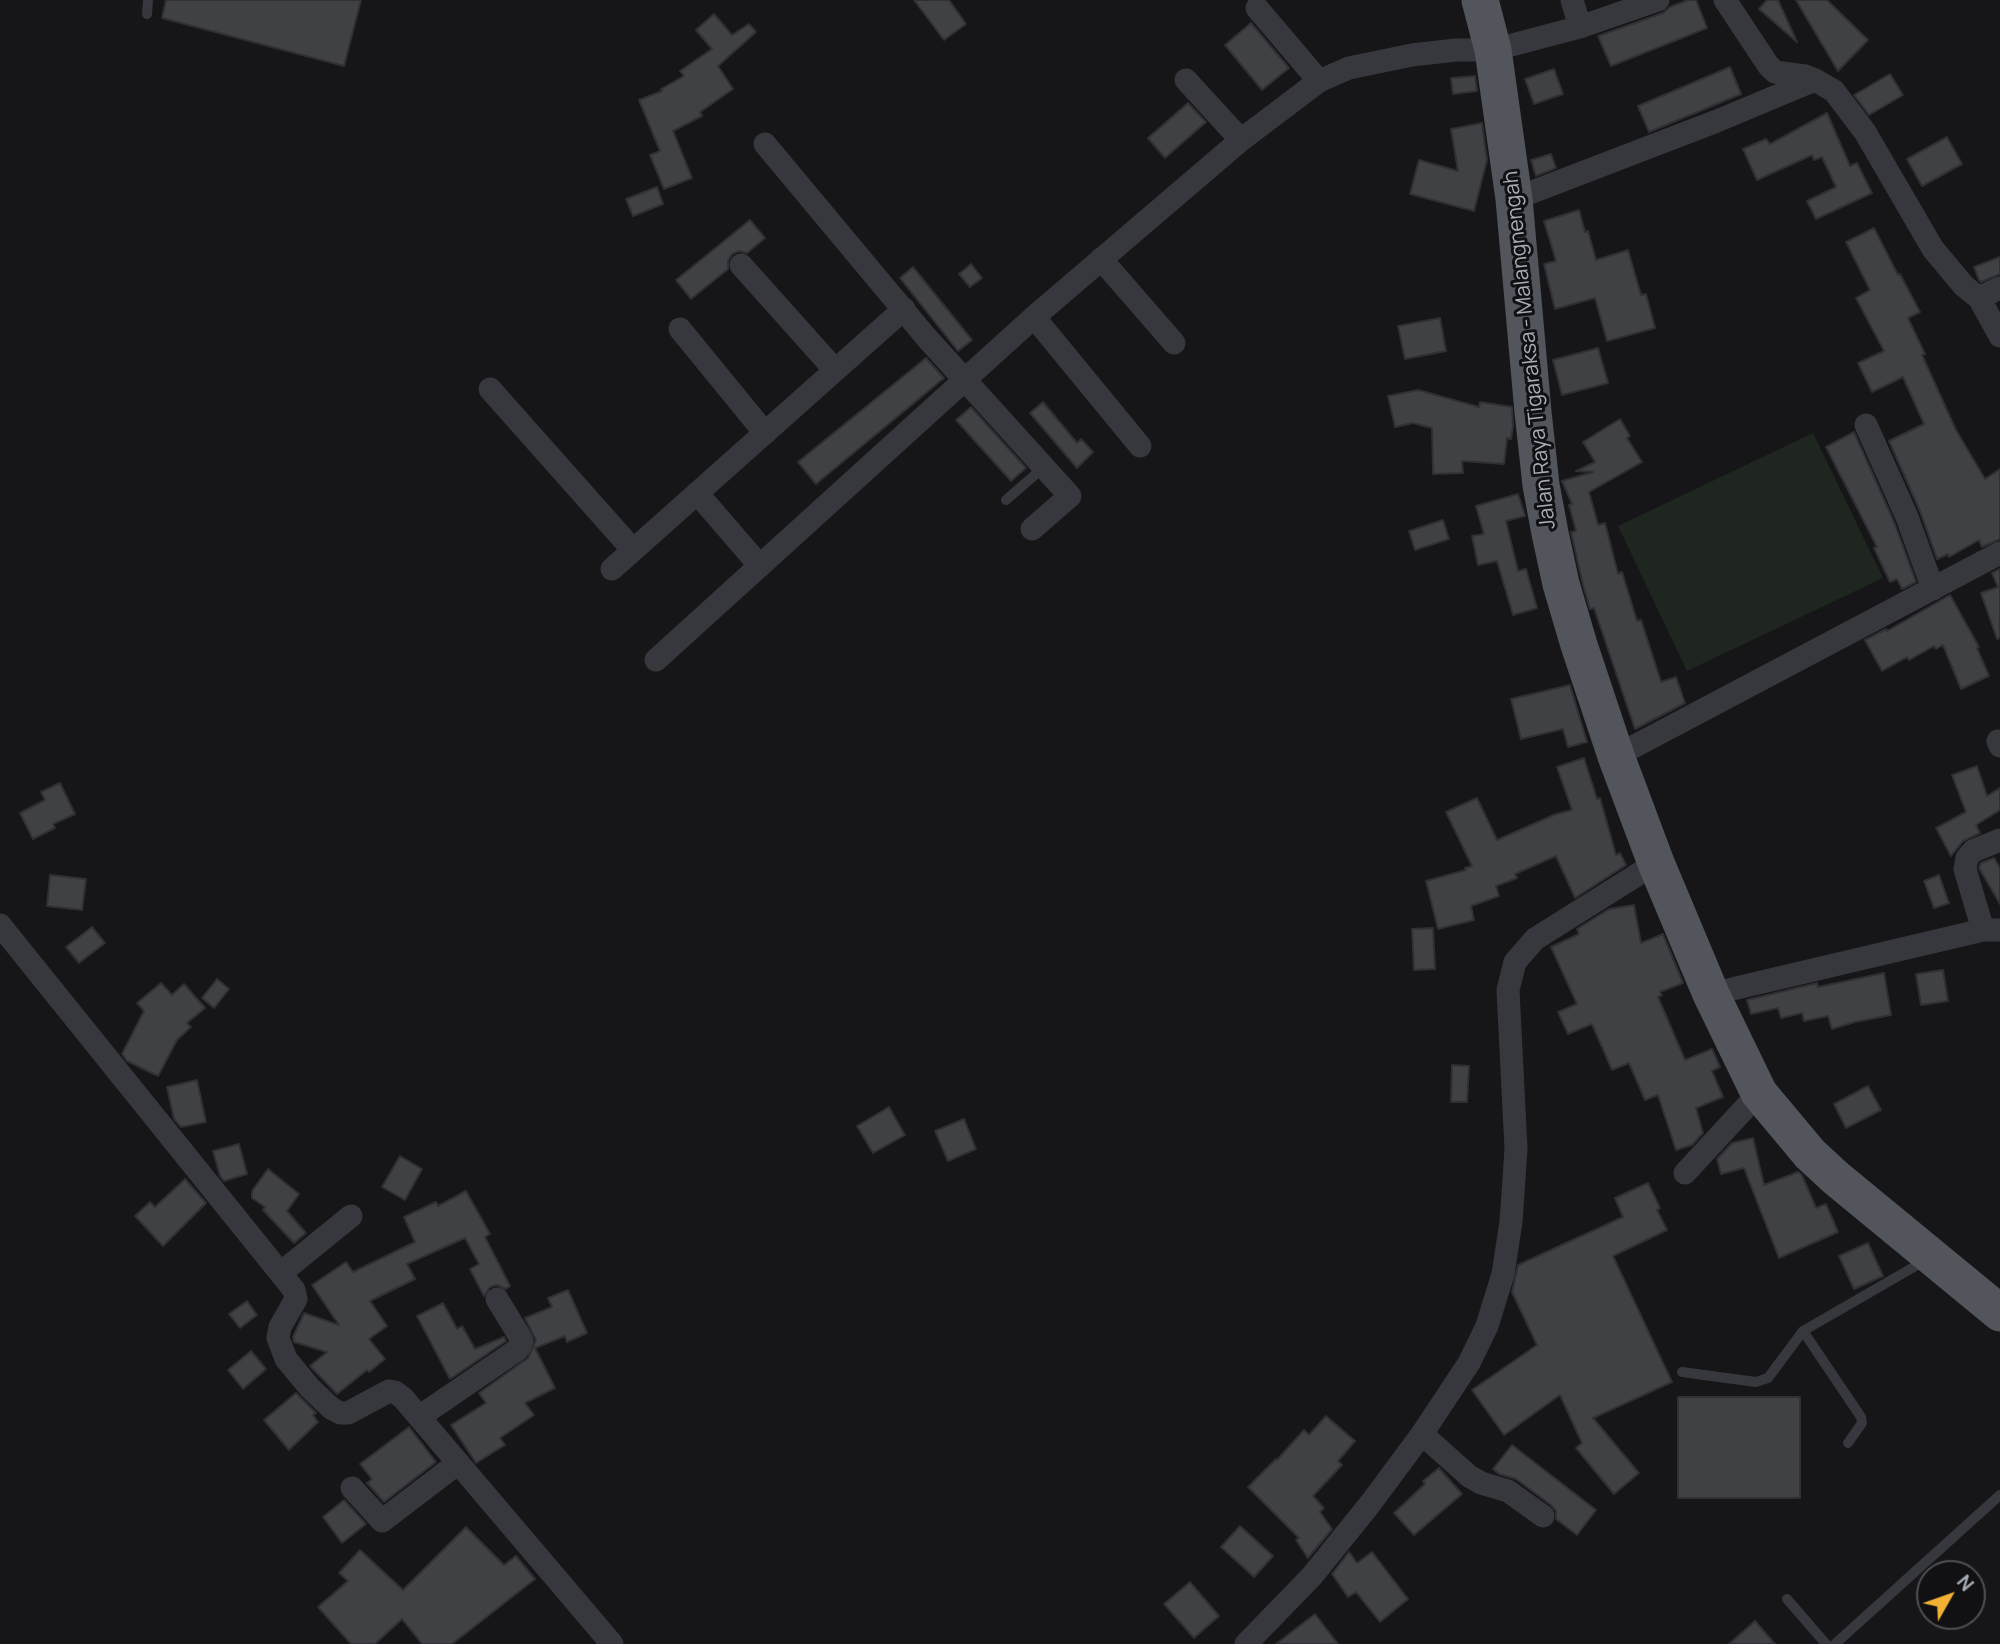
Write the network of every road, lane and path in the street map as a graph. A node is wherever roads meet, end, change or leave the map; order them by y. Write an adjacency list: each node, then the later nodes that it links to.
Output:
1 (148, 0): 7 (lane)
2 (1480, 0): 9 (main road, Jalan Raya Tigaraksa - Malangnengah)
3 (1572, 0): 8 (street)
4 (1658, 0): 8 (street)
5 (1725, 0): 11 (street)
6 (1257, 8): 12 (street)
7 (147, 14)
8 (1580, 27): 9 (street)
9 (1493, 50): 12 (street); 15 (main road, Jalan Raya Tigaraksa - Malangnengah)
10 (1185, 80): 13 (street)
11 (1815, 80): 15 (street); 19 (street)
12 (1319, 81): 13 (street)
13 (1241, 140): 16 (street)
14 (765, 144): 20 (street)
15 (1514, 199): 41 (main road, Jalan Raya Tigaraksa - Malangnengah)
16 (1101, 259): 21 (street); 24 (street)
17 (741, 265): 25 (street)
18 (2000, 288): 19 (street)
19 (1979, 298): 23 (street)
20 (904, 309): 25 (street); 26 (street)
21 (1034, 317): 26 (street); 30 (street)
22 (680, 329): 29 (street)
23 (2000, 337)
24 (1174, 343)
25 (835, 370): 29 (street)
26 (966, 379): 31 (street); 37 (street)
27 (490, 389): 35 (street)
28 (1866, 425): 39 (street)
29 (765, 433): 32 (street)
30 (1140, 446)
31 (1044, 467): 33 (lane); 34 (street)
32 (697, 493): 35 (street); 37 (street)
33 (1006, 500)
34 (1032, 529)
35 (633, 550): 38 (street)
36 (2000, 553): 39 (street)
37 (760, 566): 40 (street)
38 (612, 569)
39 (1933, 589): 41 (street)
40 (656, 660)
41 (1616, 756): 43 (main road, Jalan Raya Tigaraksa - Malangnengah)
42 (2000, 839): 45 (street)
43 (1656, 863): 46 (main road, Jalan Raya Tigaraksa - Malangnengah); 57 (street)
44 (0, 925): 51 (street)
45 (1992, 930): 46 (street)
46 (1711, 994): 47 (main road, Jalan Raya Tigaraksa - Malangnengah)
47 (1759, 1093): 48 (street); 50 (main road, Jalan Raya Tigaraksa - Malangnengah)
48 (1685, 1172)
49 (351, 1216): 51 (street)
50 (1931, 1257): 53 (main road, Jalan Raya Tigaraksa - Malangnengah); 54 (lane)
51 (282, 1272): 56 (street)
52 (498, 1299): 56 (street)
53 (2000, 1313)
54 (1803, 1331): 55 (lane); 58 (lane)
55 (1682, 1372)
56 (419, 1417): 59 (street)
57 (1422, 1434): 62 (street); 65 (street)
58 (1848, 1443)
59 (458, 1463): 60 (street); 64 (street)
60 (352, 1488)
61 (2000, 1495): 67 (lane)
62 (1543, 1516)
63 (1787, 1599): 66 (lane)
64 (612, 1644)
65 (1246, 1644)
66 (1826, 1644)
67 (1835, 1644)

